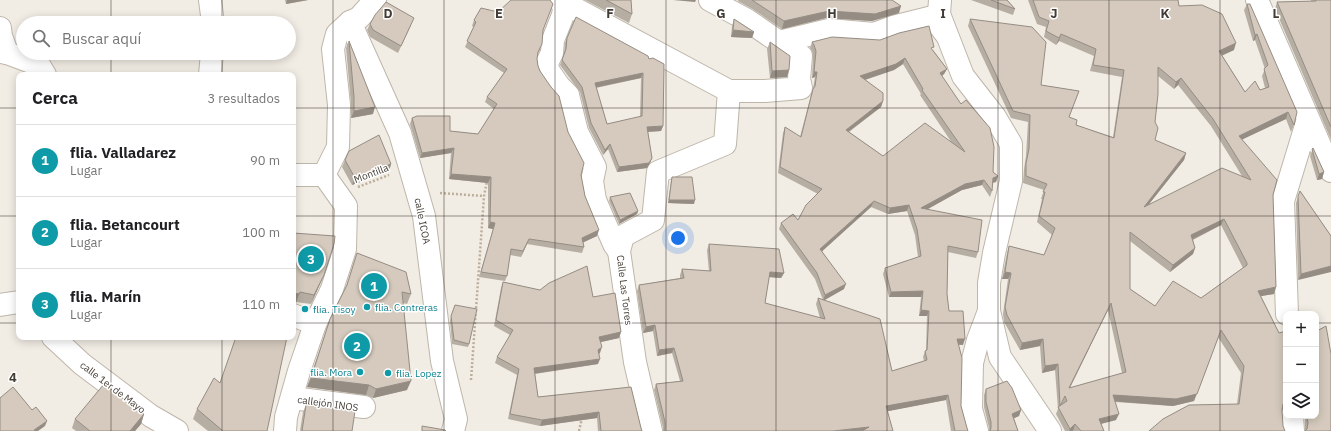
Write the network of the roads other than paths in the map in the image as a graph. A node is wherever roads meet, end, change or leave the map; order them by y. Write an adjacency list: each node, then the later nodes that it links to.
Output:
1 (210, 0): 7 (street)
2 (375, 0): 8 (street)
3 (710, 0): 11 (street)
4 (940, 0): 10 (street)
5 (1257, 0): 19 (street)
6 (562, 1): 18 (street); 23 (street)
7 (212, 16)
8 (350, 22): 22 (street); 36 (street, calle ICOA)
9 (0, 28): 12 (street)
10 (949, 38): 11 (street); 26 (street)
11 (779, 42): 18 (street)
12 (3, 52): 13 (street)
13 (16, 56)
14 (27, 60): 16 (street)
15 (211, 60): 17 (street)
16 (43, 72)
17 (210, 72)
18 (729, 91): 23 (street, Calle Las Torres)
19 (1308, 119): 20 (street); 27 (street)
20 (1331, 171)
21 (296, 175): 22 (street)
22 (324, 175): 29 (street)
23 (620, 252): 37 (street, Calle Las Torres)
24 (16, 302): 25 (street)
25 (0, 305)
26 (989, 311): 38 (street); 39 (street)
27 (1288, 311)
28 (296, 316): 29 (street)
29 (315, 324): 31 (street)
30 (56, 340): 34 (street, calle 1er de Mayo)
31 (292, 398): 32 (street, callejón INOS); 35 (street)
32 (364, 408)
33 (1292, 419): 40 (street)
34 (177, 431)
35 (285, 431)
36 (453, 431)
37 (650, 431)
38 (977, 431)
39 (1050, 431)
40 (1293, 431)

